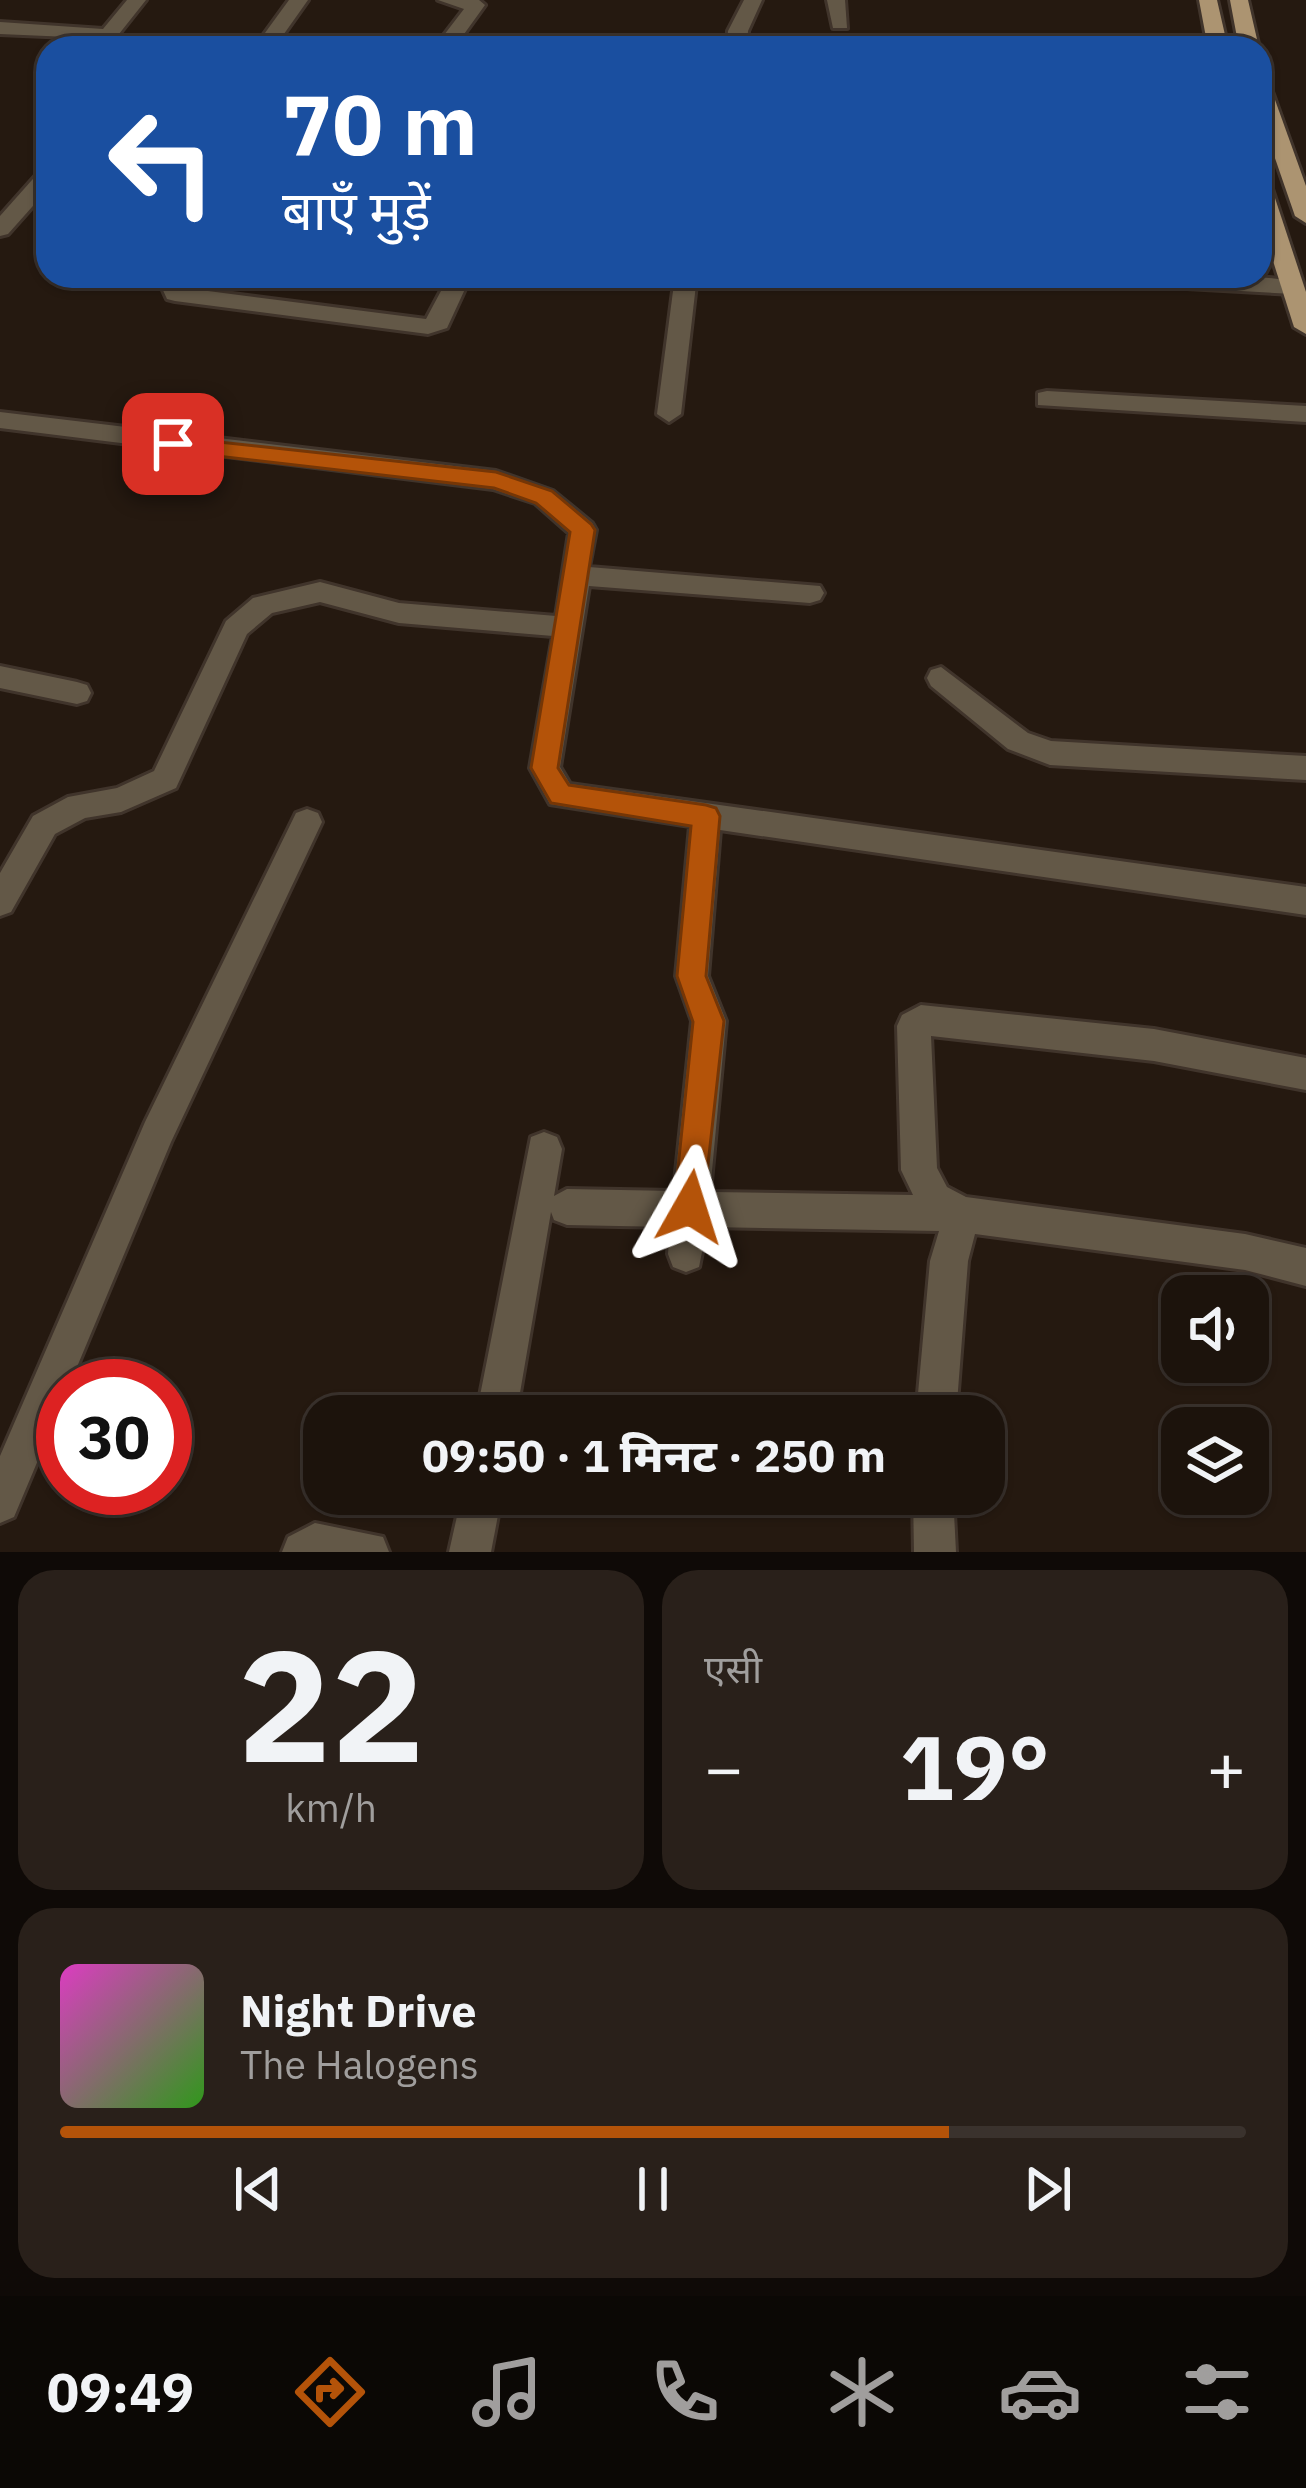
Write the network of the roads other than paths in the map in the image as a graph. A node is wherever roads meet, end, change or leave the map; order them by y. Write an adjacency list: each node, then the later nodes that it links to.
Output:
1 (137, 0): 10 (street)
2 (298, 0): 11 (street)
3 (447, 0): 8 (street)
4 (753, 0): 13 (street)
5 (836, 0): 9 (street)
6 (1208, 0): 14 (main road)
7 (1239, 0): 15 (main road)
8 (478, 2): 12 (street)
9 (840, 24)
10 (0, 28)
11 (272, 36)
12 (453, 36)
13 (738, 36)
14 (1216, 36)
15 (1247, 36)
16 (1272, 119): 18 (main road)
17 (36, 189): 20 (street)
18 (1306, 214)
19 (1272, 223): 22 (main road)
20 (0, 229)
21 (1272, 286): 22 (street)
22 (1293, 287): 26 (main road)
23 (173, 288): 24 (street)
24 (455, 288)
25 (685, 288): 28 (street)
26 (1306, 327)
27 (1047, 399): 29 (street)
28 (669, 414)
29 (1306, 414)
30 (0, 420): 31 (street)
31 (577, 574): 32 (street); 33 (street)
32 (810, 593)
33 (565, 627): 38 (street); 41 (street)
34 (0, 677): 36 (street)
35 (941, 678): 37 (street)
36 (76, 693)
37 (1306, 769)
38 (706, 816): 40 (street); 44 (street)
39 (307, 822): 51 (street)
40 (1306, 901)
41 (0, 902)
42 (1306, 1074): 46 (street)
43 (544, 1149): 49 (street)
44 (690, 1207): 45 (street); 46 (street); 47 (street)
45 (568, 1208)
46 (962, 1214): 48 (street); 50 (street)
47 (686, 1254)
48 (1306, 1267)
49 (500, 1395)
50 (939, 1395)
51 (0, 1503)
52 (478, 1515): 56 (street)
53 (934, 1515): 57 (street)
54 (303, 1552): 55 (street)
55 (368, 1552)
56 (470, 1552)
57 (935, 1552)

